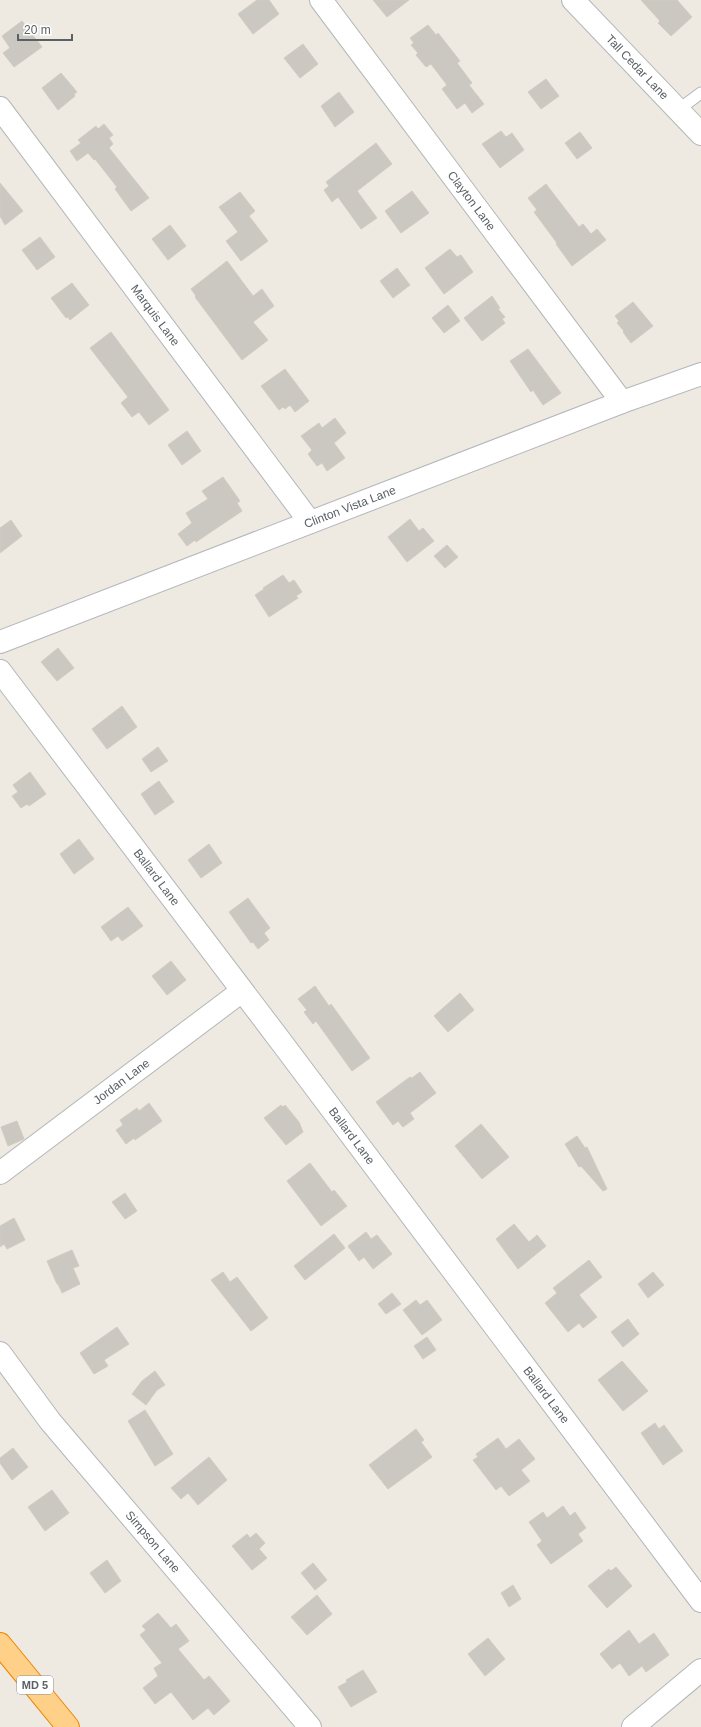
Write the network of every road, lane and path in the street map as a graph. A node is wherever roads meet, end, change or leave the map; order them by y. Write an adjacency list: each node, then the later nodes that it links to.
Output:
1 (321, 0): 8 (street, Clayton Lane)
2 (573, 0): 5 (street, Tall Cedar Lane)
3 (701, 93): 5 (lane)
4 (0, 108): 9 (street, Marquis Lane)
5 (678, 110): 6 (street, Tall Cedar Lane)
6 (701, 134)
7 (701, 374): 8 (street, Clinton Vista Lane)
8 (622, 402): 9 (street, Clinton Vista Lane)
9 (310, 522): 10 (street, Clinton Vista Lane)
10 (0, 642)
11 (0, 671): 12 (street, Ballard Lane)
12 (242, 991): 13 (street, Jordan Lane); 15 (street, Ballard Lane)
13 (0, 1173)
14 (0, 1353): 19 (street, Simpson Lane)
15 (701, 1601)
16 (0, 1644): 18 (highway, MD 5)
17 (701, 1670): 20 (street)
18 (68, 1727)
19 (310, 1727)
20 (633, 1727)

